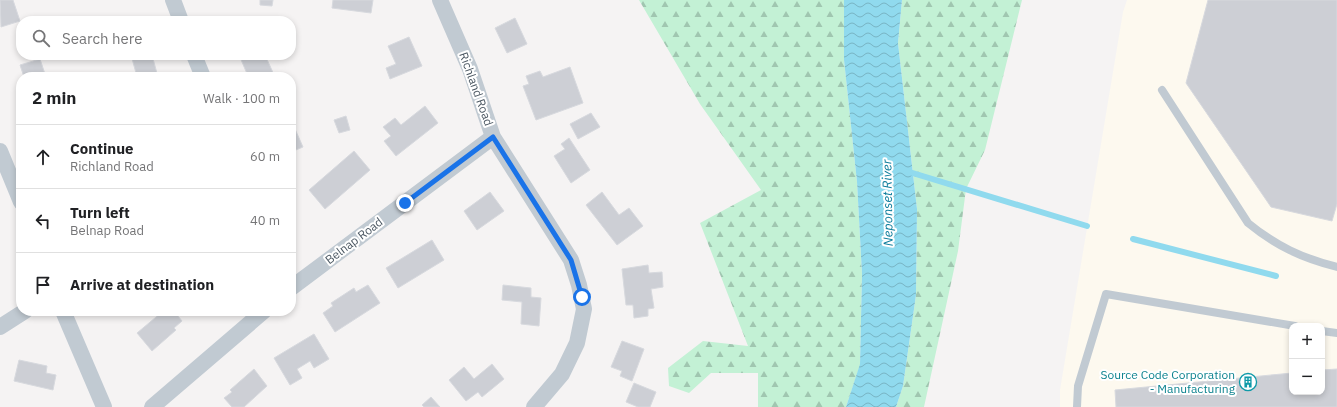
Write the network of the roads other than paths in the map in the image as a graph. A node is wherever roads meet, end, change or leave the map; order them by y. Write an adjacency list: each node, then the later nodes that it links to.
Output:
1 (173, 0): 3 (street)
2 (440, 0): 7 (street, Richland Road)
3 (179, 16)
4 (196, 60): 5 (street)
5 (202, 72)
6 (1162, 90): 10 (lane)
7 (493, 137): 11 (street, Belnap Road); 21 (street, Richland Road)
8 (0, 151): 9 (street)
9 (16, 190)
10 (1337, 267)
11 (296, 284)
12 (17, 316): 16 (street)
13 (65, 316): 19 (street)
14 (258, 316): 20 (street)
15 (1289, 325): 22 (lane)
16 (0, 327)
17 (1325, 331): 18 (lane)
18 (1337, 333)
19 (104, 407)
20 (152, 407)
21 (534, 407)
22 (1077, 407)

